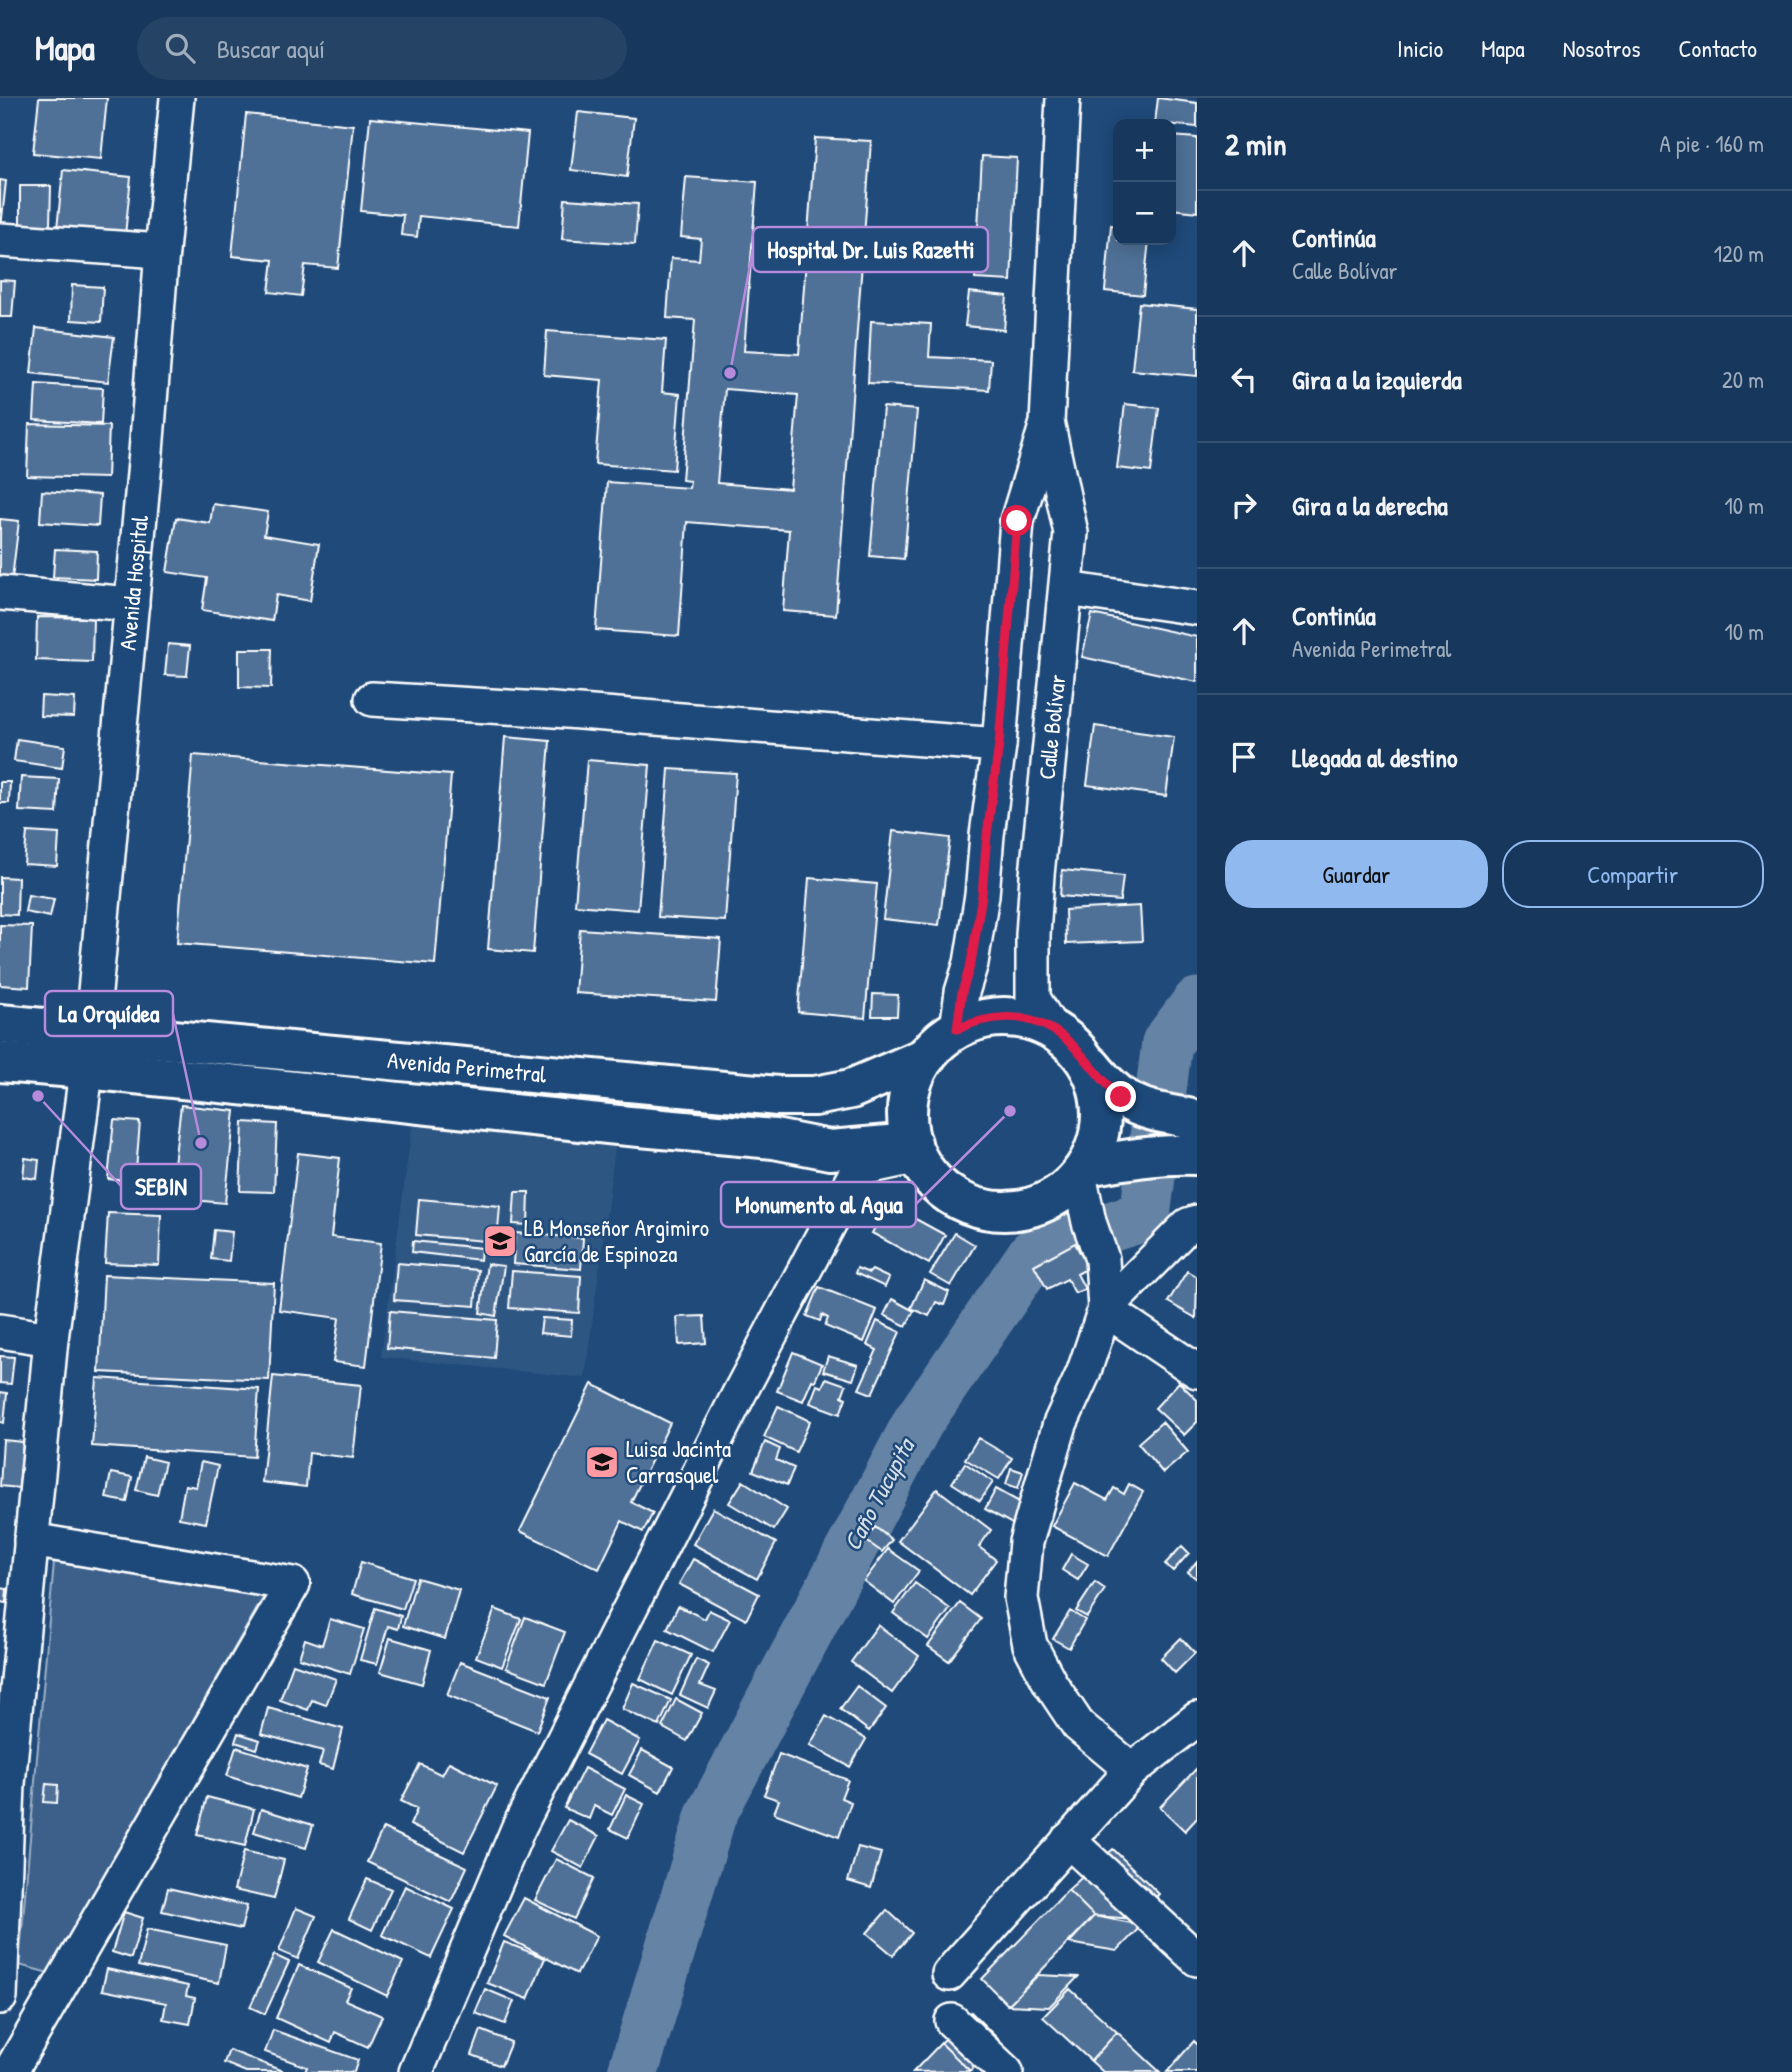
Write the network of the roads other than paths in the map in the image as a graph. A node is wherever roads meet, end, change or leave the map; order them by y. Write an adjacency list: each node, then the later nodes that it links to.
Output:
1 (177, 98): 4 (street, Avenida Hospital)
2 (1063, 98): 5 (street, Calle Bolívar)
3 (0, 240): 4 (street)
4 (162, 251): 8 (street, Avenida Hospital)
5 (1047, 423): 6 (street, Calle Bolívar); 11 (street, Calle Bolívar)
6 (1067, 589): 9 (street); 13 (street, Calle Bolívar)
7 (0, 593): 8 (street)
8 (132, 604): 15 (street, Avenida Hospital)
9 (1197, 608)
10 (372, 699): 11 (street)
11 (999, 744): 14 (street, Calle Bolívar)
12 (0, 1024): 15 (street, Avenida Perimetral)
13 (1052, 1028): 14 (street); 16 (street)
14 (957, 1029): 17 (street)
15 (89, 1051): 17 (street, Avenida Perimetral); 18 (street, Avenida Perimetral); 20 (street, Avenida Perimetral); 25 (street, Avenida Hospital)
16 (1081, 1053): 19 (street); 21 (street)
17 (926, 1057): 20 (street)
18 (0, 1062)
19 (1191, 1137): 21 (street)
20 (915, 1150): 21 (street); 37 (street)
21 (1082, 1170): 23 (street)
22 (1197, 1222): 23 (street)
23 (1105, 1309): 26 (street); 29 (street)
24 (0, 1331): 25 (street)
25 (51, 1339): 27 (street, Avenida Hospital)
26 (1197, 1371)
27 (31, 1540): 30 (street, Avenida Hospital); 36 (street)
28 (1197, 1719): 29 (street)
29 (1132, 1770): 31 (street)
30 (4, 1784): 34 (street, Avenida Hospital)
31 (1068, 1840): 32 (street); 33 (street)
32 (1197, 1959)
33 (949, 1974)
34 (0, 1997)
35 (952, 2021): 38 (street)
36 (10, 2072)
37 (416, 2072)
38 (1006, 2072)

